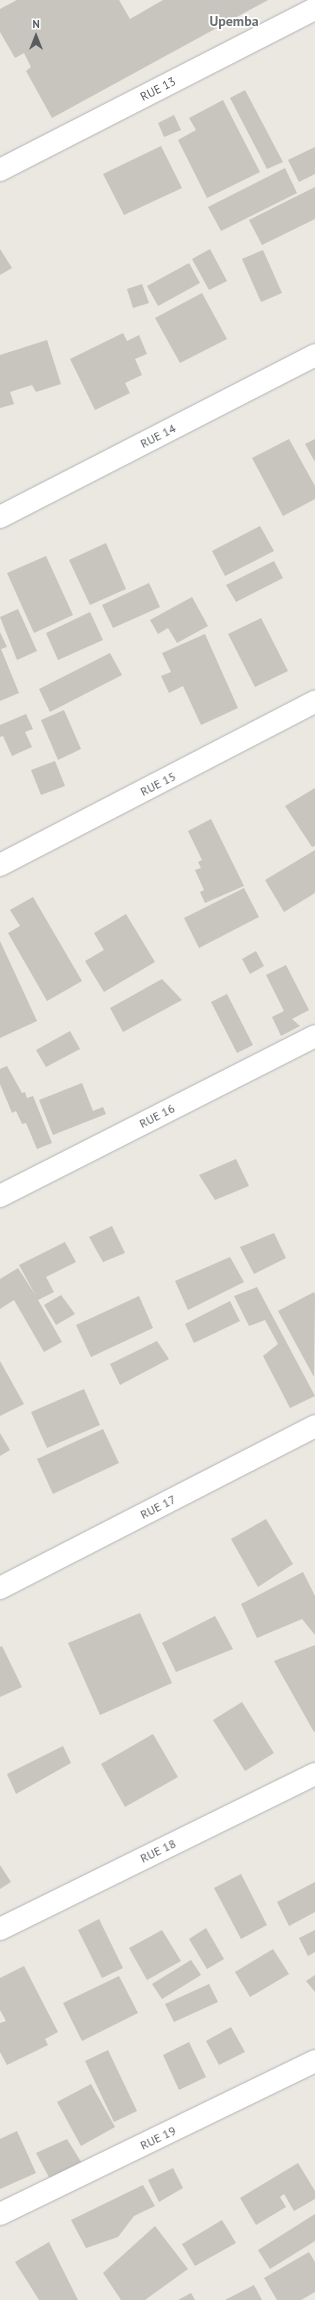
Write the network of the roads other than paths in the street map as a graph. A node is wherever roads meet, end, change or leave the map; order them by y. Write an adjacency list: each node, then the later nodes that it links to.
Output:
1 (315, 9): 2 (street, RUE 13)
2 (0, 170)
3 (315, 355): 4 (street, RUE 14)
4 (0, 517)
5 (315, 702): 6 (street, RUE 15)
6 (0, 865)
7 (315, 1036): 8 (street, RUE 16)
8 (0, 1196)
9 (315, 1426): 10 (street, RUE 17)
10 (0, 1588)
11 (315, 1774): 12 (street, RUE 18)
12 (0, 1929)
13 (315, 2061): 14 (street, RUE 19)
14 (0, 2214)

